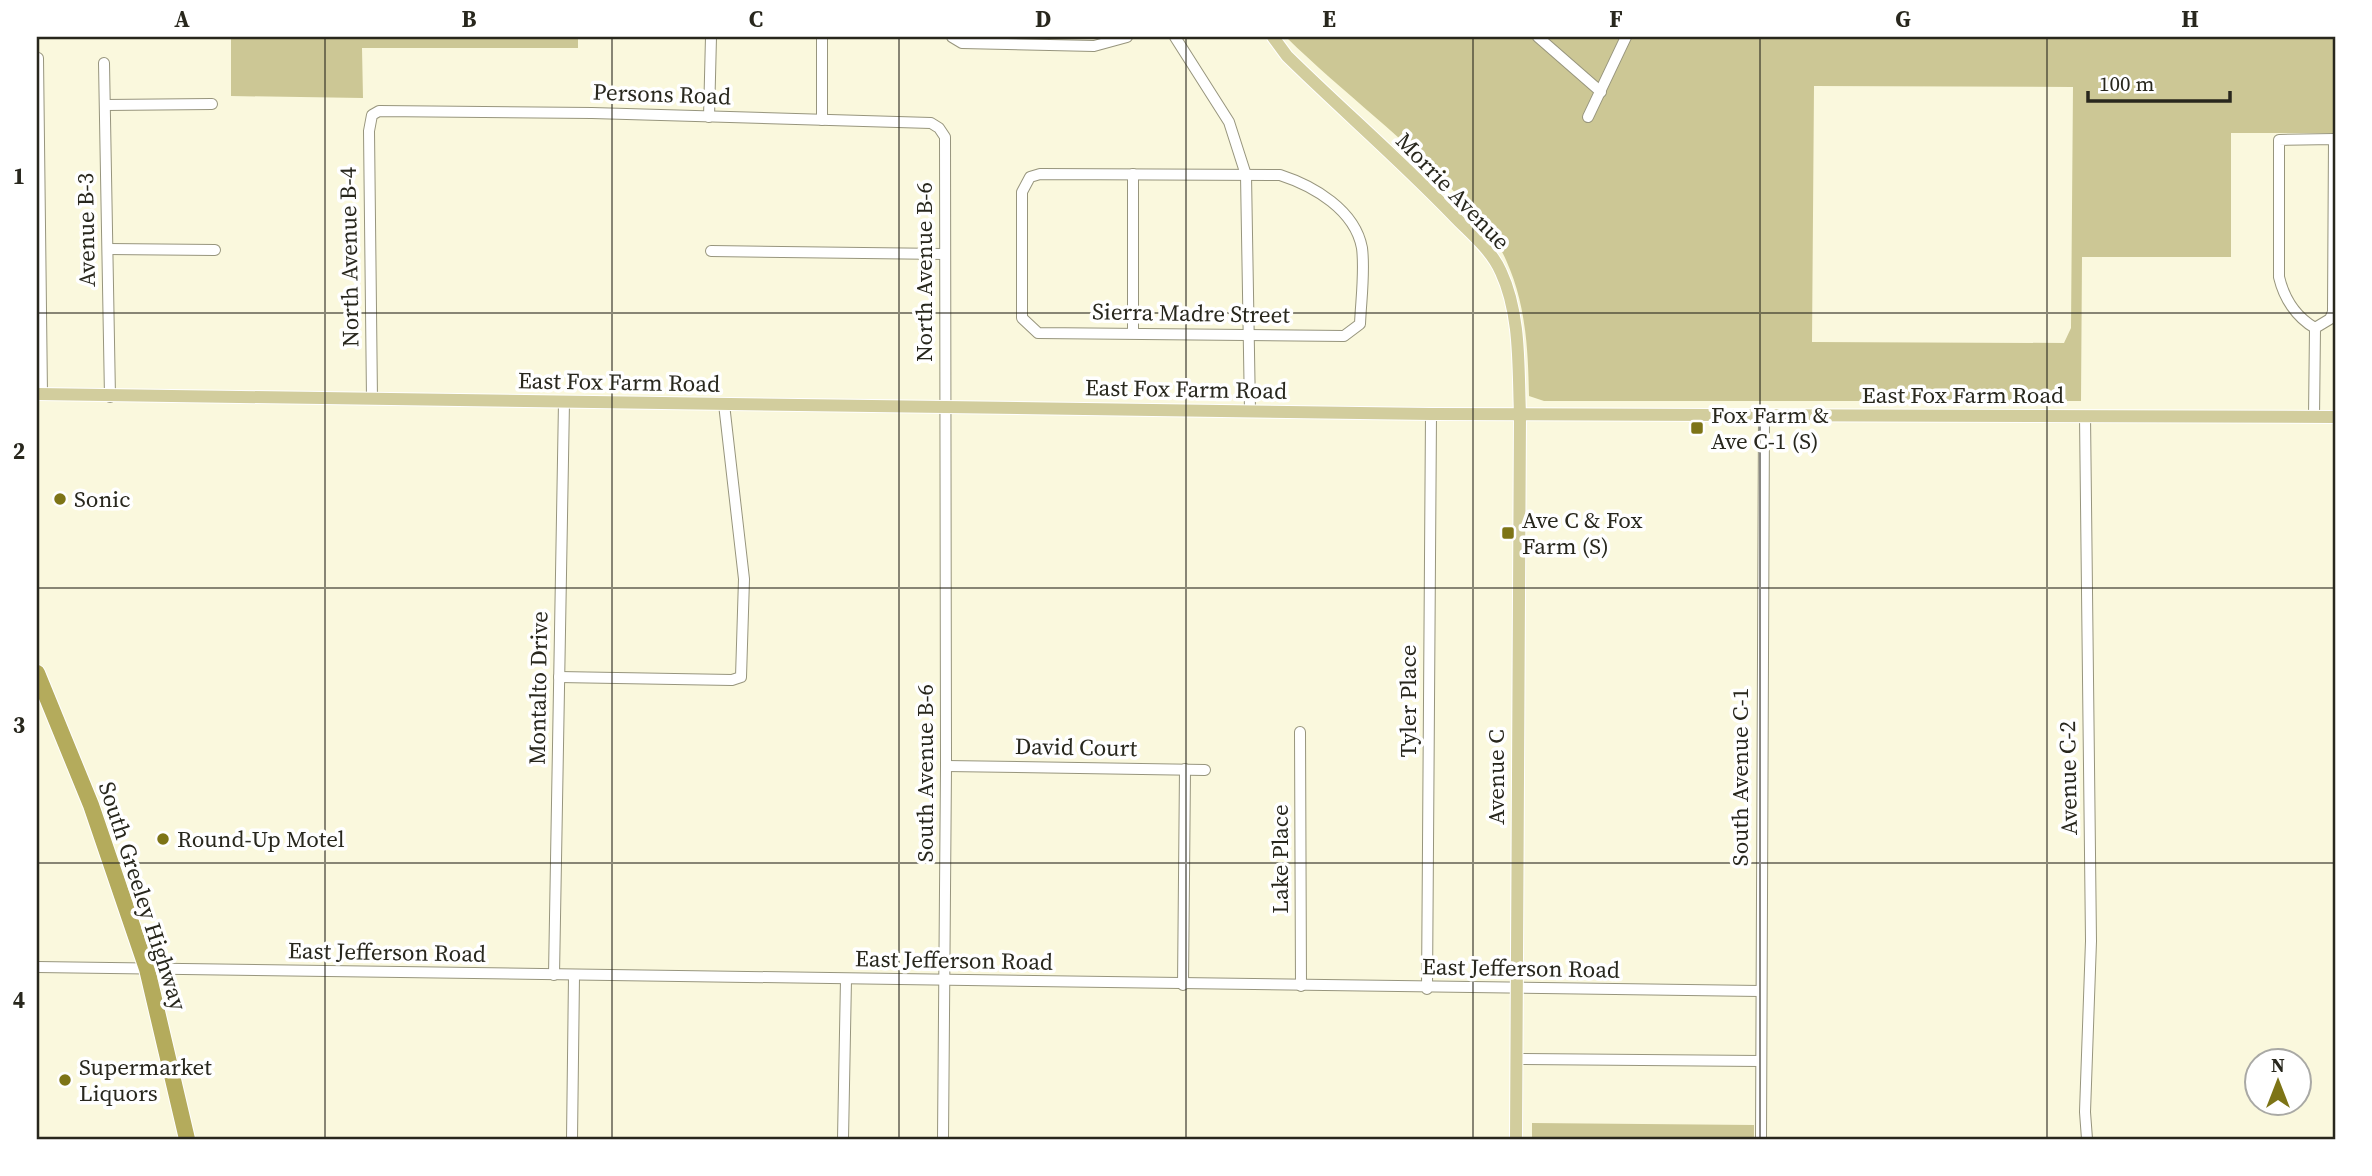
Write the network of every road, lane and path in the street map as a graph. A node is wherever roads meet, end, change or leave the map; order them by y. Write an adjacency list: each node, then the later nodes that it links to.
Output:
1 (711, 37): 15 (street)
2 (822, 37): 17 (street)
3 (952, 37): 4 (street)
4 (1127, 37)
5 (1175, 37): 20 (street)
6 (1273, 37): 36 (main road, Morrie Avenue)
7 (1538, 37): 11 (street)
8 (1626, 37): 11 (street)
9 (38, 58): 28 (street)
10 (104, 63): 13 (street, Avenue B-3)
11 (1601, 92): 16 (street)
12 (212, 104): 13 (street)
13 (105, 105): 21 (street, Avenue B-3)
14 (372, 115): 15 (street, Persons Road); 30 (street, North Avenue B-4)
15 (709, 117): 17 (street, Persons Road)
16 (1588, 117)
17 (822, 120): 18 (street, Persons Road)
18 (945, 137): 24 (street, North Avenue B-6)
19 (1133, 174): 20 (street); 26 (street); 26 (street, Sierra Madre Street)
20 (1246, 175): 27 (street); 27 (street, Sierra Madre Street)
21 (108, 248): 22 (street); 29 (street, Avenue B-3)
22 (215, 250)
23 (711, 251): 24 (street)
24 (945, 254): 33 (street, North Avenue B-6)
25 (2315, 328): 25 (street); 39 (street)
26 (1133, 333): 27 (street, Sierra Madre Street)
27 (1249, 335): 34 (street)
28 (39, 394): 29 (main road, East Fox Farm Road)
29 (110, 397): 30 (main road, East Fox Farm Road)
30 (372, 399): 31 (main road, East Fox Farm Road)
31 (564, 402): 32 (main road, East Fox Farm Road); 42 (street, Montalto Drive)
32 (724, 404): 33 (main road, East Fox Farm Road); 42 (street)
33 (946, 407): 34 (main road, East Fox Farm Road); 44 (street, South Avenue B-6)
34 (1250, 411): 35 (main road, East Fox Farm Road)
35 (1431, 414): 36 (main road, East Fox Farm Road); 55 (street, Tyler Place)
36 (1520, 414): 37 (main road, East Fox Farm Road); 56 (main road, Avenue C)
37 (1764, 415): 38 (main road, East Fox Farm Road); 57 (street, South Avenue C-1)
38 (2085, 416): 39 (main road, East Fox Farm Road); 66 (street, Avenue C-2)
39 (2314, 417): 40 (main road, East Fox Farm Road)
40 (2335, 417)
41 (37, 673): 48 (highway, South Greeley Highway)
42 (559, 677): 49 (street, Montalto Drive)
43 (1300, 732): 54 (street, Lake Place)
44 (946, 766): 45 (street, David Court); 52 (street, South Avenue B-6)
45 (1185, 769): 46 (street, David Court); 53 (street)
46 (1205, 770)
47 (37, 967): 48 (street, East Jefferson Road)
48 (148, 969): 49 (street, East Jefferson Road); 60 (highway, South Greeley Highway)
49 (554, 975): 50 (street, East Jefferson Road)
50 (574, 976): 51 (street, East Jefferson Road); 61 (street)
51 (846, 979): 52 (street, East Jefferson Road); 62 (street)
52 (943, 980): 53 (street, East Jefferson Road); 63 (street, South Avenue B-6)
53 (1184, 985): 54 (street, East Jefferson Road)
54 (1301, 986): 55 (street, East Jefferson Road)
55 (1427, 989): 56 (street, East Jefferson Road)
56 (1516, 990): 57 (street, East Jefferson Road); 58 (main road, Avenue C)
57 (1760, 991): 59 (street, South Avenue C-1)
58 (1516, 1059): 59 (street); 64 (main road, Avenue C)
59 (1760, 1061): 65 (street, South Avenue C-1)
60 (187, 1139)
61 (572, 1139)
62 (843, 1139)
63 (943, 1139)
64 (1516, 1139)
65 (1761, 1139)
66 (2087, 1139)

